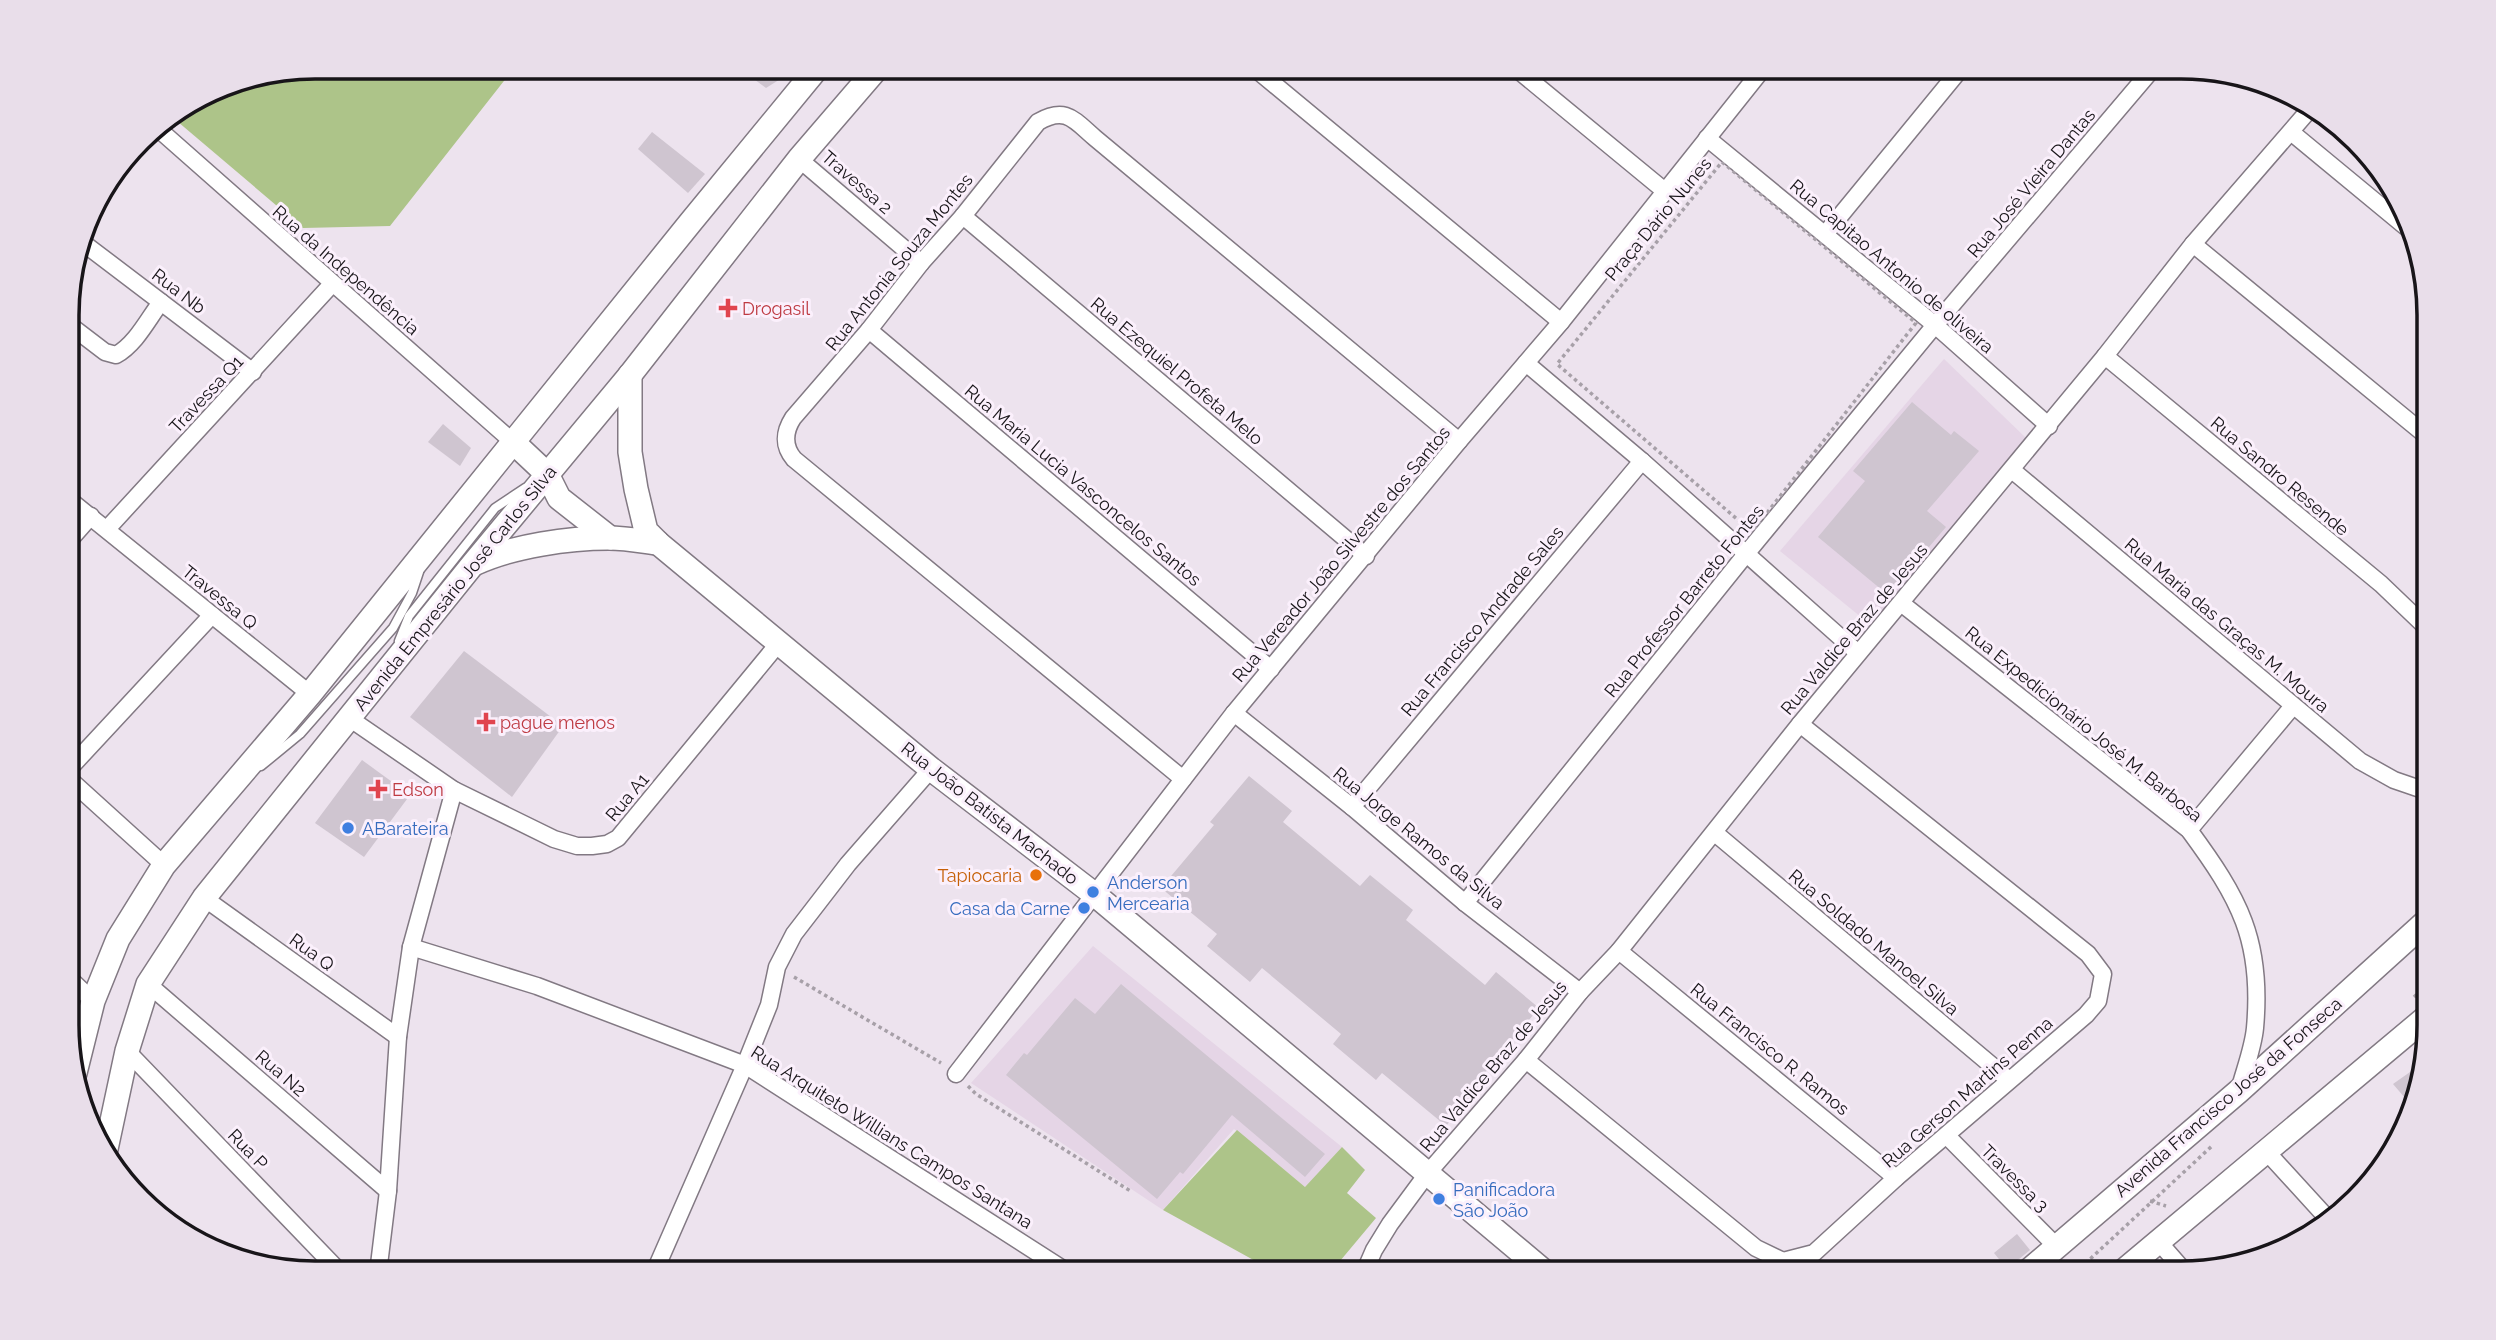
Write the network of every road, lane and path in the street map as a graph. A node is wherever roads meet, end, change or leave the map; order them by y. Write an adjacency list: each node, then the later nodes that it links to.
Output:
1 (808, 79): 33 (main road)
2 (868, 79): 12 (main road, Avenida Empresário José Carlos Silva)
3 (1268, 79): 22 (street)
4 (1529, 79): 13 (street)
5 (1751, 79): 11 (street, Rua Vereador João Silvestre dos Santos)
6 (1952, 79): 16 (street)
7 (2144, 79): 23 (street, Rua José Vieira Dantas)
8 (2306, 115): 9 (street, Rua Valdice Braz de Jesus)
9 (2291, 132): 15 (street); 17 (street, Rua Valdice Braz de Jesus)
10 (164, 134): 20 (street, Rua da Independência)
11 (1707, 138): 13 (street, Rua Vereador João Silvestre dos Santos); 16 (street, Rua Capitao Antonio de oliveira)
12 (799, 159): 19 (street, Travessa 2); 29 (main road, Avenida Empresário José Carlos Silva)
13 (1666, 192): 22 (street, Rua Vereador João Silvestre dos Santos)
14 (963, 216): 19 (street, Rua Antonia Souza Montes); 32 (street, Rua Antonia Souza Montes); 46 (street, Rua Ezequiel Profeta Melo)
15 (2396, 218)
16 (1826, 233): 23 (street, Rua Capitao Antonio de oliveira)
17 (2193, 244): 26 (street, Rua Valdice Braz de Jesus); 31 (street)
18 (89, 247): 21 (street, Rua Nb)
19 (921, 263): 24 (street, Rua Antonia Souza Montes)
20 (332, 284): 28 (street, Travessa Q1); 33 (street, Rua da Independência)
21 (161, 302): 25 (street); 28 (street, Rua Nb)
22 (1561, 322): 27 (street, Rua Vereador João Silvestre dos Santos)
23 (1935, 325): 30 (street, Rua Capitao Antonio de oliveira); 45 (street, Rua Professor Barreto Fontes)
24 (869, 330): 53 (street, Rua Maria Lucia Vasconcelos Santos); 62 (street, Rua Antonia Souza Montes)
25 (79, 333)
26 (2105, 356): 30 (street, Rua Valdice Braz de Jesus); 50 (street, Rua Sandro Resende)
27 (1526, 363): 32 (street, Rua Vereador João Silvestre dos Santos); 34 (street)
28 (253, 372): 39 (street, Travessa Q1)
29 (629, 375): 36 (main road, Avenida Empresário José Carlos Silva); 42 (main road)
30 (2049, 426): 35 (street, Rua Valdice Braz de Jesus)
31 (2417, 428)
32 (1459, 441): 46 (street, Rua Vereador João Silvestre dos Santos)
33 (513, 442): 36 (main road); 44 (main road)
34 (1642, 461): 45 (street); 67 (street, Rua Francisco Andrade Sales)
35 (2012, 470): 48 (street, Rua Valdice Braz de Jesus); 56 (street, Rua Maria das Graças M. Moura)
36 (547, 474): 43 (main road); 47 (main road, Avenida Empresário José Carlos Silva); 54 (lane)
37 (79, 506): 38 (street, Travessa Q)
38 (92, 516): 39 (street, Travessa Q); 40 (street)
39 (107, 529): 49 (street, Travessa Q)
40 (79, 530)
41 (1752, 532): 41 (path, Praça Dário Nunes)
42 (652, 537): 43 (main road); 51 (main road, Rua João Batista Machado)
43 (610, 538): 47 (main road)
44 (425, 553): 55 (main road); 66 (lane)
45 (1746, 554): 52 (street); 73 (street, Rua Professor Barreto Fontes)
46 (1366, 556): 53 (street, Rua Vereador João Silvestre dos Santos)
47 (473, 564): 54 (main road, Avenida Empresário José Carlos Silva)
48 (1901, 603): 52 (street, Rua Valdice Braz de Jesus); 68 (street, Rua Expedicionário José M. Barbosa)
49 (212, 615): 55 (street, Travessa Q); 60 (street)
50 (2417, 618)
51 (778, 644): 61 (main road, Rua João Batista Machado); 65 (street, Rua A1)
52 (1858, 653): 59 (street, Rua Valdice Braz de Jesus)
53 (1271, 669): 57 (street, Rua Vereador João Silvestre dos Santos)
54 (388, 670): 58 (main road, Avenida Empresário José Carlos Silva)
55 (310, 694): 66 (main road)
56 (2293, 706): 64 (street, Rua Maria das Graças M. Moura); 68 (street)
57 (1234, 713): 62 (street, Rua Vereador João Silvestre dos Santos); 67 (street, Rua Jorge Ramos da Silva)
58 (349, 718): 65 (street, Rua A1); 72 (main road, Avenida Empresário José Carlos Silva)
59 (1800, 724): 69 (street, Rua Valdice Braz de Jesus); 88 (street, Rua Gerson Martins Penna)
60 (79, 759)
61 (931, 769): 71 (main road, Rua João Batista Machado); 86 (street)
62 (1183, 779): 71 (street, Rua Vereador João Silvestre dos Santos)
63 (79, 788): 70 (street)
64 (2417, 788)
65 (454, 790): 75 (street)
66 (223, 796): 70 (main road)
67 (1352, 807): 73 (street, Rua Jorge Ramos da Silva)
68 (2189, 830): 89 (street, Rua Expedicionário José M. Barbosa)
69 (1715, 833): 76 (street, Rua Valdice Braz de Jesus); 88 (street, Rua Soldado Manoel Silva)
70 (164, 865): 80 (main road)
71 (1094, 894): 87 (street, Rua Vereador João Silvestre dos Santos); 93 (main road, Rua João Batista Machado)
72 (204, 898): 77 (main road, Avenida Empresário José Carlos Silva); 82 (street, Rua Q)
73 (1465, 903): 79 (street, Rua Jorge Ramos da Silva)
74 (2417, 930): 89 (main road, Avenida Francisco José da Fonseca)
75 (411, 947): 82 (street); 86 (street, Rua Arquiteto Willians Campos Santana)
76 (1619, 951): 79 (street, Rua Valdice Braz de Jesus); 94 (street, Rua Francisco R. Ramos)
77 (148, 984): 84 (main road, Avenida Empresário José Carlos Silva); 95 (street, Rua N2)
78 (79, 988): 80 (street)
79 (1580, 992): 85 (street, Rua Valdice Braz de Jesus)
80 (93, 1001): 83 (main road)
81 (2417, 1026): 92 (main road)
82 (398, 1037): 95 (street)
83 (81, 1050)
84 (127, 1051): 91 (main road, Avenida Empresário José Carlos Silva); 101 (street, Rua P)
85 (1526, 1059): 93 (street, Rua Valdice Braz de Jesus); 94 (street, Rua Gerson Martins Penna)
86 (745, 1065): 103 (street); 104 (street, Rua Arquiteto Willians Campos Santana)
87 (956, 1074)
88 (2009, 1080): 90 (street, Rua Gerson Martins Penna)
89 (2239, 1091): 96 (main road, Avenida Francisco José da Fonseca)
90 (1947, 1136): 94 (street, Rua Gerson Martins Penna); 100 (street, Travessa 3)
91 (108, 1139)
92 (2266, 1151): 97 (street); 98 (main road)
93 (1427, 1174): 105 (street, Rua Valdice Braz de Jesus); 106 (main road, Rua João Batista Machado)
94 (1896, 1178)
95 (388, 1191): 102 (street)
96 (2118, 1193): 98 (path); 100 (main road, Avenida Francisco José da Fonseca)
97 (2323, 1213)
98 (2182, 1221): 99 (main road)
99 (2158, 1241): 108 (main road); 109 (street)
100 (2056, 1246): 107 (main road, Avenida Francisco José da Fonseca)
101 (329, 1261)
102 (379, 1261)
103 (661, 1261)
104 (1050, 1261)
105 (1369, 1261)
106 (1532, 1261)
107 (2039, 1261)
108 (2135, 1261)
109 (2176, 1261)

